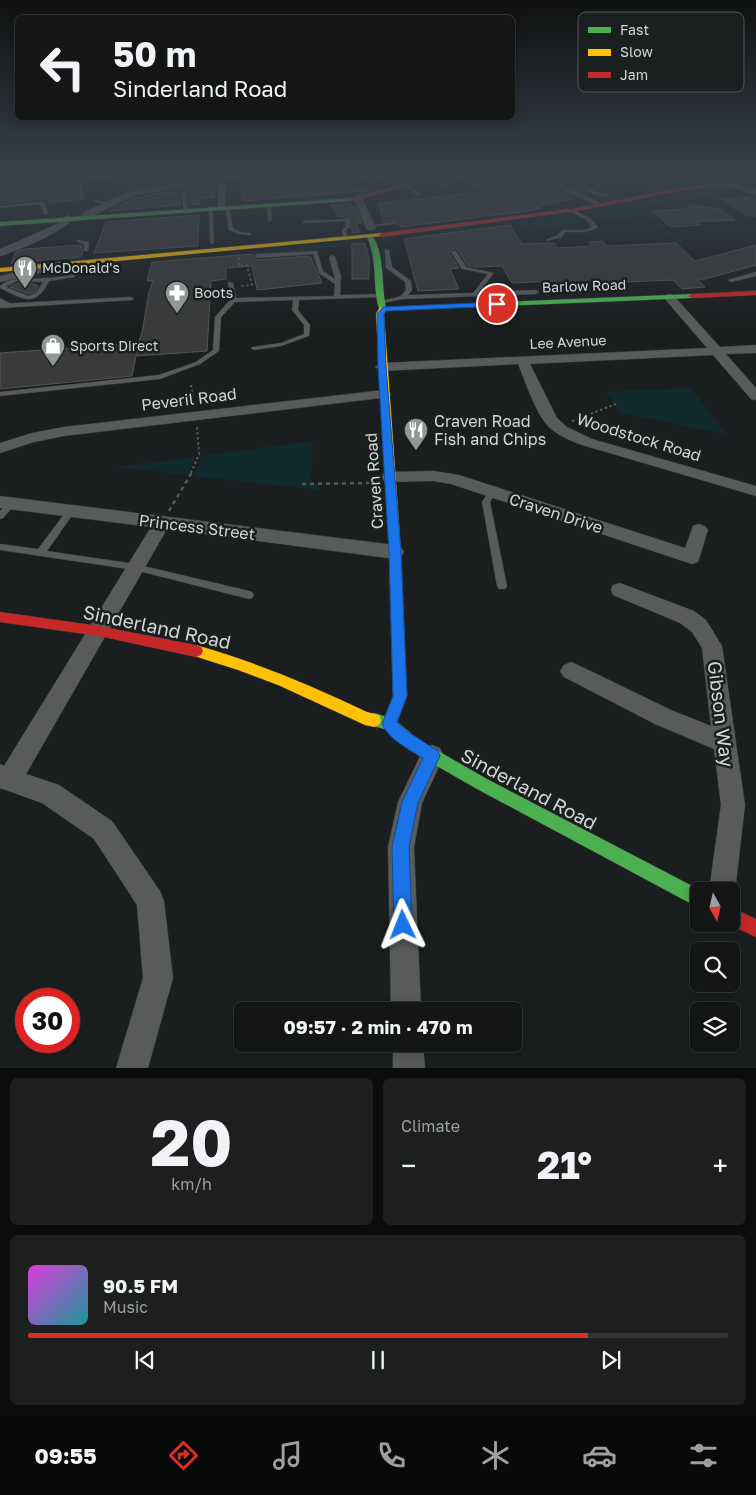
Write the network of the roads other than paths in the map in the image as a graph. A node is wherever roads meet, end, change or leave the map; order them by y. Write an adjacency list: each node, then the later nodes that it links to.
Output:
1 (63, 224): 18 (street)
2 (216, 224): 14 (lane)
3 (228, 224): 10 (lane)
4 (348, 224): 11 (lane)
5 (368, 224): 9 (street, Craven Road)
6 (393, 224): 9 (lane)
7 (432, 224): 9 (street)
8 (592, 224): 12 (lane)
9 (370, 230): 11 (street); 41 (street, Craven Road)
10 (248, 234)
11 (346, 240): 21 (street)
12 (549, 240)
13 (79, 241): 15 (lane)
14 (212, 243)
15 (86, 250)
16 (387, 250): 35 (lane)
17 (454, 252): 31 (lane)
18 (0, 253)
19 (258, 256): 28 (lane)
20 (332, 257): 28 (lane)
21 (56, 266): 22 (street); 25 (street)
22 (0, 270)
23 (756, 274): 27 (lane)
24 (73, 276): 26 (lane)
25 (0, 279)
26 (47, 280): 32 (lane); 32 (lane)
27 (731, 280)
28 (337, 283): 34 (lane)
29 (231, 285): 39 (lane)
30 (536, 292): 31 (lane)
31 (476, 293): 35 (lane)
32 (40, 294): 37 (lane)
33 (756, 294): 36 (street, Barlow Road)
34 (337, 297): 40 (lane); 41 (lane)
35 (403, 297): 41 (lane)
36 (668, 297): 41 (street, Barlow Road); 45 (street)
37 (63, 299)
38 (131, 299): 42 (lane)
39 (232, 300): 40 (lane); 48 (lane)
40 (296, 300): 43 (lane)
41 (381, 302): 47 (street, Craven Road)
42 (2, 304)
43 (254, 348)
44 (756, 348): 45 (street, Lee Avenue)
45 (716, 350): 46 (street, Lee Avenue); 50 (street)
46 (522, 360): 47 (street, Lee Avenue); 53 (street, Woodstock Road)
47 (382, 367): 49 (street, Craven Road)
48 (0, 394)
49 (384, 394): 51 (street, Peveril Road); 52 (street, Craven Road)
50 (756, 396)
51 (0, 448)
52 (390, 480): 54 (street, Craven Drive); 60 (street, Craven Road)
53 (756, 491)
54 (492, 493): 58 (street, Craven Drive); 63 (lane)
55 (4, 507): 56 (street, Princess Street)
56 (71, 511): 57 (street, Princess Street); 61 (lane)
57 (162, 523): 60 (street, Princess Street); 62 (street)
58 (699, 530)
59 (0, 547): 61 (lane)
60 (395, 552): 69 (street, Craven Road)
61 (40, 553): 62 (lane)
62 (135, 567): 65 (lane); 67 (street)
63 (502, 586)
64 (620, 590): 70 (street, Gibson Way)
65 (249, 595)
66 (0, 617): 67 (street, Sinderland Road)
67 (99, 631): 69 (street, Sinderland Road); 72 (street)
68 (572, 671): 70 (street)
69 (389, 724): 71 (street, Sinderland Road)
70 (724, 742): 73 (street, Gibson Way)
71 (432, 756): 74 (street, Sinderland Road); 77 (street)
72 (5, 777): 79 (street)
73 (723, 882)
74 (690, 894)
75 (740, 920): 76 (street)
76 (756, 928)
77 (406, 1002)
78 (408, 1052): 80 (street)
79 (132, 1068)
80 (408, 1068)

